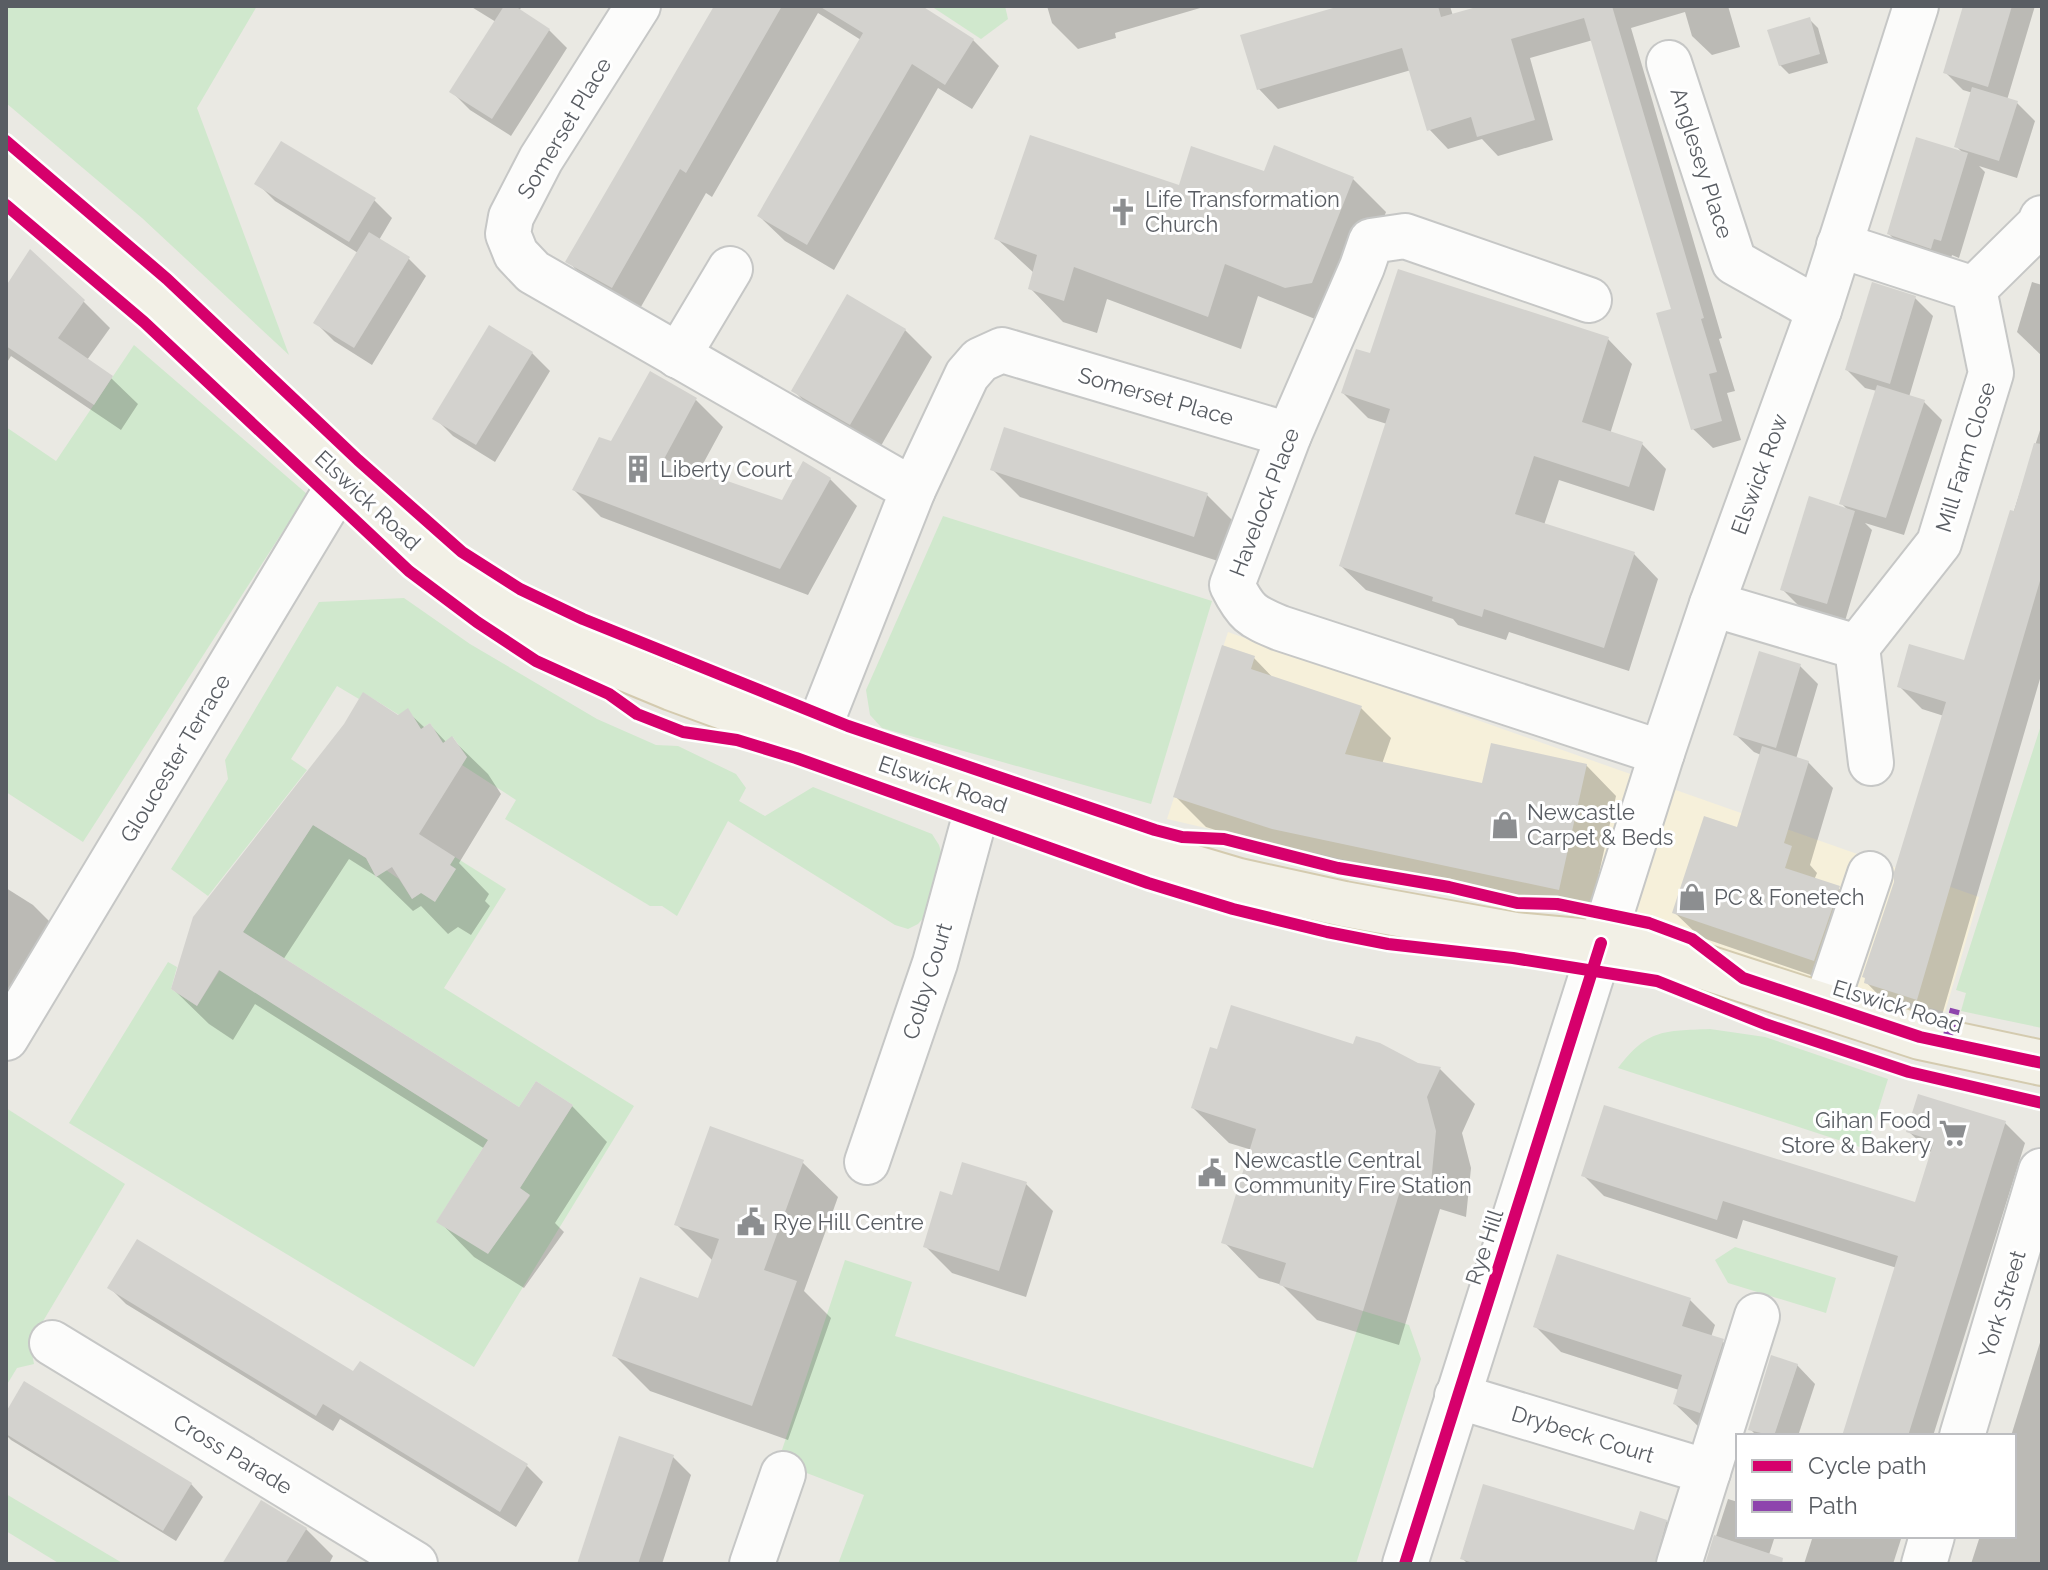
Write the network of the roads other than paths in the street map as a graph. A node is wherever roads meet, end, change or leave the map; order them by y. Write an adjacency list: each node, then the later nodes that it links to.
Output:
1 (638, 6): 11 (street, Somerset Place)
2 (1916, 6): 6 (street, Elswick Row)
3 (1669, 63): 10 (street, Anglesey Place)
4 (6, 172): 13 (main road, Elswick Road)
5 (2042, 218): 8 (street)
6 (1839, 245): 8 (street); 10 (street, Elswick Row)
7 (730, 269): 11 (street)
8 (1974, 289): 16 (street, Mill Farm Close)
9 (1589, 300): 12 (street, Havelock Place)
10 (1819, 310): 15 (street, Elswick Row)
11 (678, 356): 14 (street, Somerset Place)
12 (1289, 435): 14 (street, Somerset Place); 18 (street, Havelock Place)
13 (343, 478): 17 (main road, Elswick Road); 24 (street, Gloucester Terrace)
14 (913, 490): 17 (street, Somerset Place)
15 (1712, 604): 16 (street); 18 (street, Elswick Row)
16 (1857, 647): 19 (street)
17 (814, 740): 20 (main road, Elswick Road)
18 (1662, 753): 22 (street, Elswick Row)
19 (1871, 763)
20 (980, 798): 22 (main road, Elswick Road); 26 (street, Colby Court)
21 (1870, 874): 23 (street)
22 (1601, 943): 23 (main road, Elswick Road); 30 (street, Rye Hill)
23 (1826, 1005): 25 (main road, Elswick Road)
24 (6, 1038)
25 (2042, 1063)
26 (867, 1162)
27 (2041, 1171): 31 (street, York Street)
28 (1757, 1316): 32 (street)
29 (52, 1343): 35 (street, Cross Parade)
30 (1457, 1396): 32 (street, Drybeck Court); 37 (street, Rye Hill)
31 (1963, 1434)
32 (1719, 1468): 38 (street)
33 (783, 1474): 36 (street)
34 (1931, 1538): 39 (street)
35 (398, 1560)
36 (752, 1564)
37 (1405, 1564)
38 (1679, 1564)
39 (1924, 1564)

